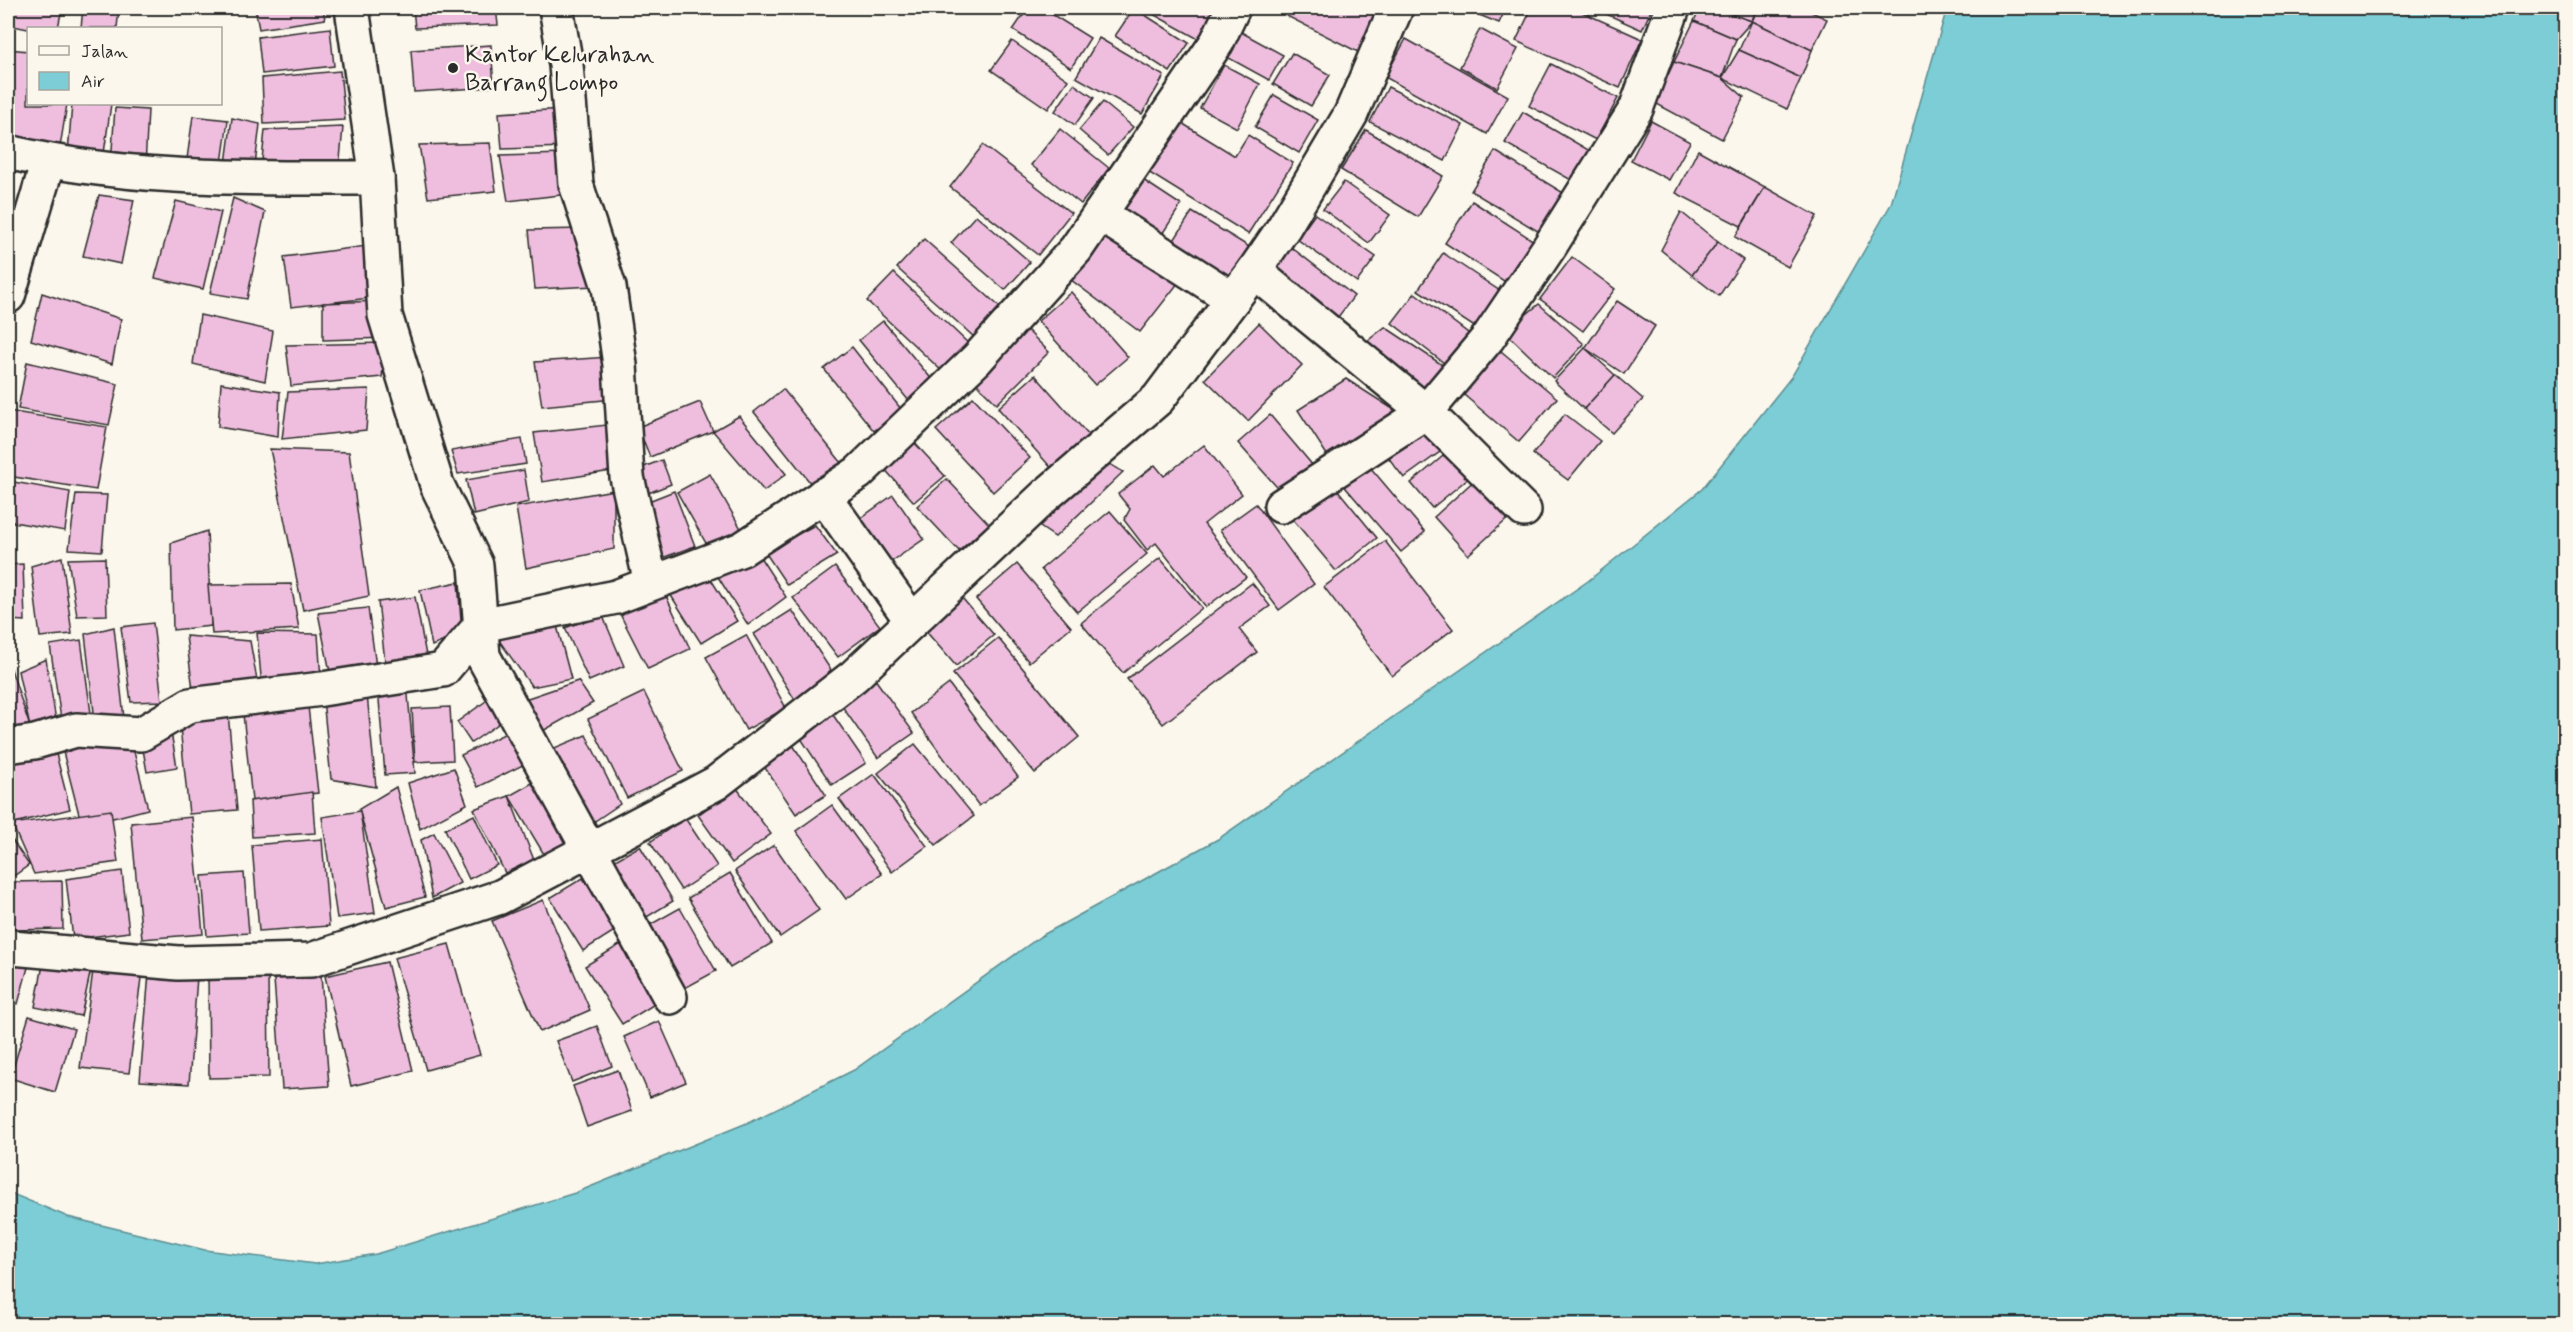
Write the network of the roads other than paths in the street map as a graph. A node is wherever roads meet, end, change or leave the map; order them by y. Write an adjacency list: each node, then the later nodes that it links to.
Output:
1 (352, 8): 8 (street)
2 (556, 8): 17 (street)
3 (1233, 8): 9 (street)
4 (1396, 8): 10 (street)
5 (1673, 8): 13 (street)
6 (8, 152): 7 (street)
7 (48, 162): 8 (street); 11 (street)
8 (377, 178): 19 (street)
9 (1100, 214): 12 (street); 14 (street)
10 (1254, 271): 12 (street); 13 (street)
11 (8, 296)
12 (1233, 299): 18 (street)
13 (1426, 412): 15 (street); 16 (street)
14 (823, 495): 17 (street); 18 (street)
15 (1281, 506)
16 (1524, 510)
17 (651, 583): 19 (street)
18 (912, 621): 21 (street)
19 (481, 625): 20 (street); 21 (street)
20 (8, 746)
21 (588, 850): 22 (street); 23 (street)
22 (8, 945)
23 (670, 997)

